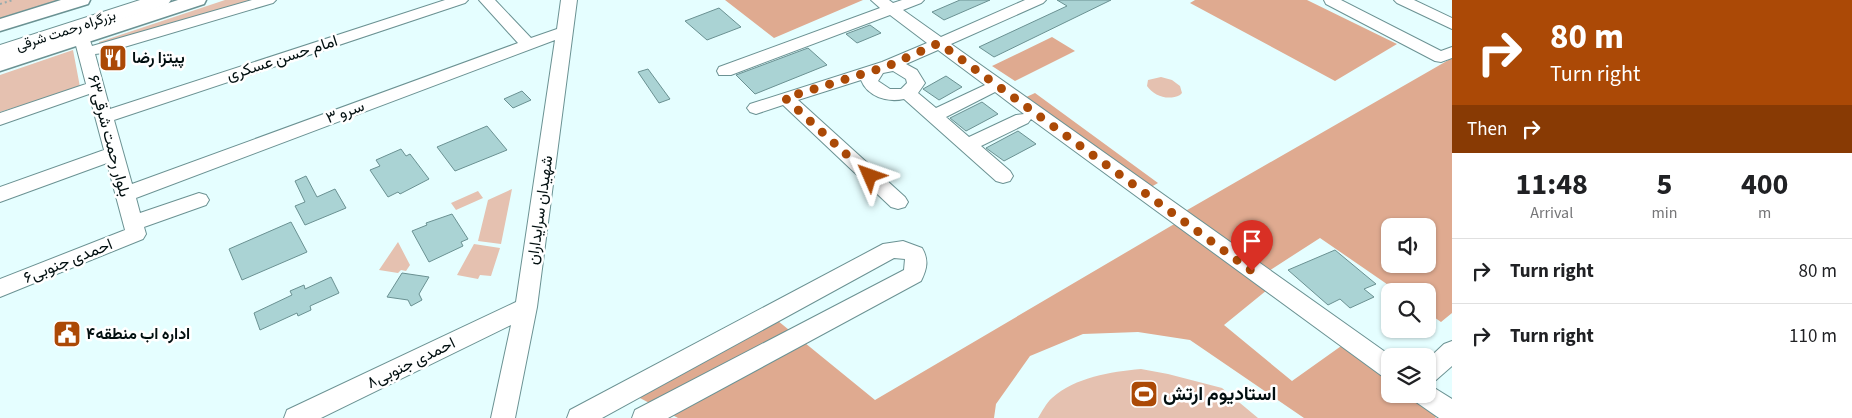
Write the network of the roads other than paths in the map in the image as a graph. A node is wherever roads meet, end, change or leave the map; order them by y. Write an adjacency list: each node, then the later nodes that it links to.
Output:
1 (81, 0): 18 (main road)
2 (116, 0): 18 (highway, بزرگراه رحمت شرقی)
3 (161, 0): 18 (highway, بزرگراه رحمت شرقی)
4 (197, 0): 16 (main road)
5 (268, 0): 20 (street)
6 (460, 0): 30 (street, امام حسن عسکری)
7 (487, 0): 19 (street)
8 (569, 0): 15 (street, شهیدان سرایداران)
9 (916, 0): 13 (street)
10 (1038, 0): 17 (street)
11 (1333, 0): 21 (street)
12 (1402, 0): 14 (street)
13 (886, 5): 17 (street); 23 (street)
14 (1452, 24)
15 (566, 31): 19 (street, سرو ۳); 43 (street, شهیدان سرایداران)
16 (82, 38): 18 (main road); 24 (street, بلوار رحمت شرقی۶۳)
17 (939, 43): 22 (street); 46 (street)
18 (4, 44)
19 (528, 44): 37 (street, سرو ۳)
20 (98, 50)
21 (1452, 52)
22 (881, 68): 26 (street); 26 (street); 27 (street)
23 (726, 71)
24 (96, 86): 30 (street, بلوار رحمت شرقی۶۳); 31 (street)
25 (988, 90): 29 (street)
26 (908, 93): 29 (street)
27 (785, 98): 28 (street); 39 (street)
28 (756, 108)
29 (934, 116): 33 (street)
30 (104, 117): 34 (street, بلوار رحمت شرقی۶۳)
31 (0, 119)
32 (1022, 119): 33 (street)
33 (968, 145): 35 (street)
34 (114, 153): 36 (street); 37 (street, بلوار رحمت شرقی۶۳)
35 (1003, 176)
36 (0, 194)
37 (125, 194): 40 (street, بلوار رحمت شرقی۶۳)
38 (199, 200): 40 (street, احمدی جنوبی۶)
39 (898, 202)
40 (134, 229): 41 (street, احمدی جنوبی۶)
41 (0, 288)
42 (814, 291): 44 (street); 44 (street); 50 (street)
43 (526, 308): 51 (street, احمدی جنوبی۸); 52 (street, شهیدان سرایداران)
44 (832, 318): 53 (street)
45 (1452, 351): 47 (street)
46 (1381, 362)
47 (1436, 366)
48 (1436, 402): 49 (street)
49 (1452, 413)
50 (587, 416)
51 (296, 418)
52 (503, 418)
53 (644, 418)

